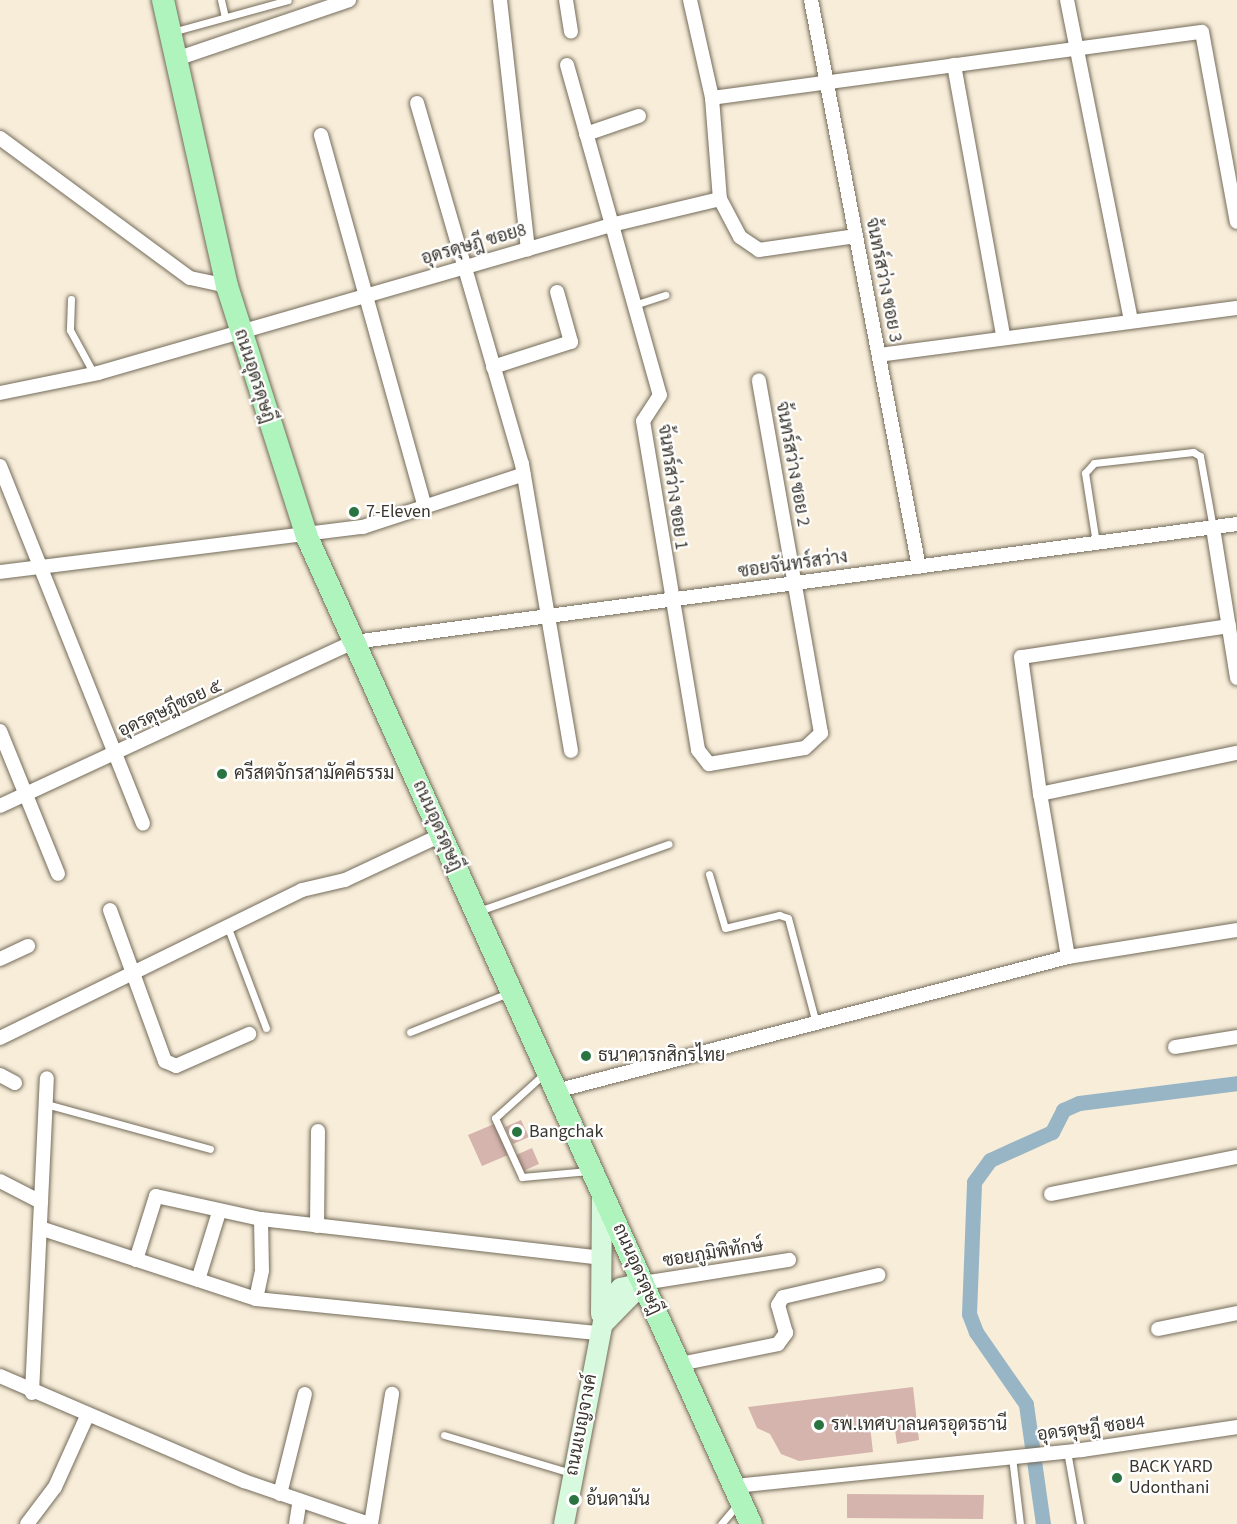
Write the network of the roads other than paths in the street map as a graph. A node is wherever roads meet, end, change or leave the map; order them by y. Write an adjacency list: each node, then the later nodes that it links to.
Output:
1 (163, 0): 11 (main road, ถนนอุดรดุษฎี)
2 (221, 0): 10 (lane)
3 (288, 0): 10 (lane)
4 (500, 0): 28 (street)
5 (566, 0): 12 (street)
6 (690, 0): 18 (street)
7 (811, 0): 17 (street, จ้นทร์สว่าง ซอย 3)
8 (1067, 0): 13 (street)
9 (344, 1): 14 (street)
10 (225, 17): 11 (lane)
11 (170, 32): 14 (main road, ถนนอุดรดุษฎี)
12 (571, 32)
13 (1076, 49): 16 (street); 25 (street); 37 (street)
14 (176, 59): 30 (main road, ถนนอุดรดุษฎี)
15 (567, 65): 21 (street, จ้นทร์สว่าง ซอย 1)
16 (954, 65): 17 (street); 39 (street)
17 (826, 83): 18 (street); 27 (street, จ้นทร์สว่าง ซอย 3)
18 (712, 98): 24 (street)
19 (417, 103): 29 (street)
20 (639, 116): 21 (street)
21 (586, 134): 26 (street, จ้นทร์สว่าง ซอย 1)
22 (321, 135): 32 (street)
23 (0, 138): 30 (street)
24 (720, 199): 26 (street, อุดรดุษฎี ซอย8); 27 (street)
25 (1237, 222)
26 (611, 225): 28 (street, อุดรดุษฎี ซอย8); 35 (street, จ้นทร์สว่าง ซอย 1)
27 (856, 236): 40 (street, จ้นทร์สว่าง ซอย 3)
28 (528, 249): 29 (street, อุดรดุษฎี ซอย8)
29 (464, 268): 32 (street, อุดรดุษฎี ซอย8); 41 (street)
30 (227, 286): 38 (main road, ถนนอุดรดุษฎี)
31 (557, 292): 41 (street)
32 (366, 295): 38 (street, อุดรดุษฎี ซอย8); 47 (street)
33 (665, 295): 35 (lane)
34 (71, 299): 42 (lane)
35 (634, 305): 56 (street, จ้นทร์สว่าง ซอย 1)
36 (1237, 308): 37 (street)
37 (1131, 320): 39 (street)
38 (240, 333): 42 (street, อุดรดุษฎี ซอย8); 50 (main road, ถนนอุดรดุษฎี)
39 (1003, 335): 40 (street)
40 (879, 355): 53 (street, จ้นทร์สว่าง ซอย 3)
41 (493, 367): 46 (street)
42 (94, 374): 44 (street, อุดรดุษฎี ซอย8)
43 (759, 380): 55 (street, จ้นทร์สว่าง ซอย 2)
44 (0, 393)
45 (0, 466): 52 (street)
46 (524, 474): 47 (street); 57 (street)
47 (425, 507): 50 (street)
48 (1237, 524): 49 (street, ซอยจันทร์สว่าง)
49 (1213, 528): 51 (street, ซอยจันทร์สว่าง); 51 (lane); 58 (street)
50 (307, 537): 52 (street); 59 (main road, ถนนอุดรดุษฎี)
51 (1096, 543): 53 (street, ซอยจันทร์สว่าง)
52 (42, 566): 54 (street); 65 (street)
53 (919, 567): 55 (street, ซอยจันทร์สว่าง)
54 (0, 572)
55 (795, 583): 56 (street, ซอยจันทร์สว่าง); 62 (street, จ้นทร์สว่าง ซอย 2)
56 (670, 600): 57 (street, ซอยจันทร์สว่าง); 62 (street, จ้นทร์สว่าง ซอย 1)
57 (550, 616): 59 (street, ซอยจันทร์สว่าง); 63 (street)
58 (1229, 626): 60 (street); 67 (street)
59 (354, 642): 65 (street, อุดรดุษฎีซอย ๕); 70 (main road, ถนนอุดรดุษฎี)
60 (1237, 678)
61 (0, 731): 66 (street)
62 (698, 750)
63 (571, 751)
64 (1237, 753): 67 (street)
65 (115, 754): 66 (street, อุดรดุษฎีซอย ๕); 69 (street)
66 (26, 794): 68 (street, อุดรดุษฎีซอย ๕); 72 (street)
67 (1040, 794): 79 (street)
68 (0, 806)
69 (142, 824)
70 (441, 835): 75 (main road, ถนนอุดรดุษฎี); 76 (street)
71 (668, 844): 75 (lane)
72 (58, 874)
73 (709, 874): 83 (lane)
74 (110, 910): 81 (street)
75 (476, 912): 82 (main road, ถนนอุดรดุษฎี)
76 (228, 927): 81 (street); 84 (lane)
77 (1237, 930): 79 (street)
78 (28, 946): 80 (street)
79 (1068, 957): 83 (street)
80 (0, 959)
81 (133, 976): 86 (street); 88 (street)
82 (511, 992): 85 (lane); 92 (main road, ถนนอุดรดุษฎี)
83 (817, 1026): 92 (street)
84 (266, 1028)
85 (410, 1032)
86 (249, 1034)
87 (1237, 1037): 89 (street)
88 (0, 1038)
89 (1175, 1047)
90 (0, 1075): 93 (street)
91 (47, 1078): 94 (street)
92 (552, 1081): 99 (main road, ถนนอุดรดุษฎี); 99 (lane)
93 (15, 1083)
94 (46, 1104): 96 (lane); 101 (street)
95 (318, 1131): 104 (street)
96 (210, 1149)
97 (1237, 1157): 100 (street)
98 (0, 1181): 101 (street)
99 (597, 1181): 106 (street, ถนนเบญจางค์); 111 (main road, ถนนอุดรดุษฎี)
100 (1051, 1194)
101 (41, 1202): 105 (street)
102 (219, 1212): 103 (street); 107 (street); 110 (street)
103 (261, 1220): 104 (street); 112 (street)
104 (317, 1226): 106 (street)
105 (40, 1228): 107 (street); 118 (street)
106 (603, 1258): 114 (street, ถนนเบญจางค์)
107 (136, 1260): 110 (street)
108 (789, 1260): 111 (street, ซอยภูมิพิทักษ์)
109 (878, 1275): 116 (street)
110 (198, 1280): 112 (street)
111 (643, 1283): 114 (street, ถนนเบญจางค์); 116 (main road, ถนนอุดรดุษฎี)
112 (256, 1299): 114 (street)
113 (1237, 1313): 115 (street)
114 (600, 1329): 126 (street, ถนนเบญจางค์)
115 (1158, 1329)
116 (680, 1364): 127 (main road, ถนนอุดรดุษฎี)
117 (0, 1376): 118 (street)
118 (32, 1393): 121 (street)
119 (305, 1394): 128 (street)
120 (392, 1394): 132 (street)
121 (87, 1416): 128 (street); 130 (street)
122 (1237, 1427): 124 (street, อุดรดุษฎี ซอย4)
123 (444, 1435): 126 (lane)
124 (1067, 1451): 125 (street, อุดรดุษฎี ซอย4); 137 (lane)
125 (1017, 1456): 127 (street, อุดรดุษฎี ซอย4); 136 (lane)
126 (573, 1474): 133 (street, ถนนเบญจางค์)
127 (738, 1493): 134 (lane); 135 (main road, ถนนอุดรดุษฎี)
128 (280, 1494): 129 (street)
129 (300, 1500): 131 (street); 132 (street)
130 (27, 1524)
131 (296, 1524)
132 (370, 1524)
133 (564, 1524)
134 (721, 1524)
135 (752, 1524)
136 (1020, 1524)
137 (1080, 1524)

